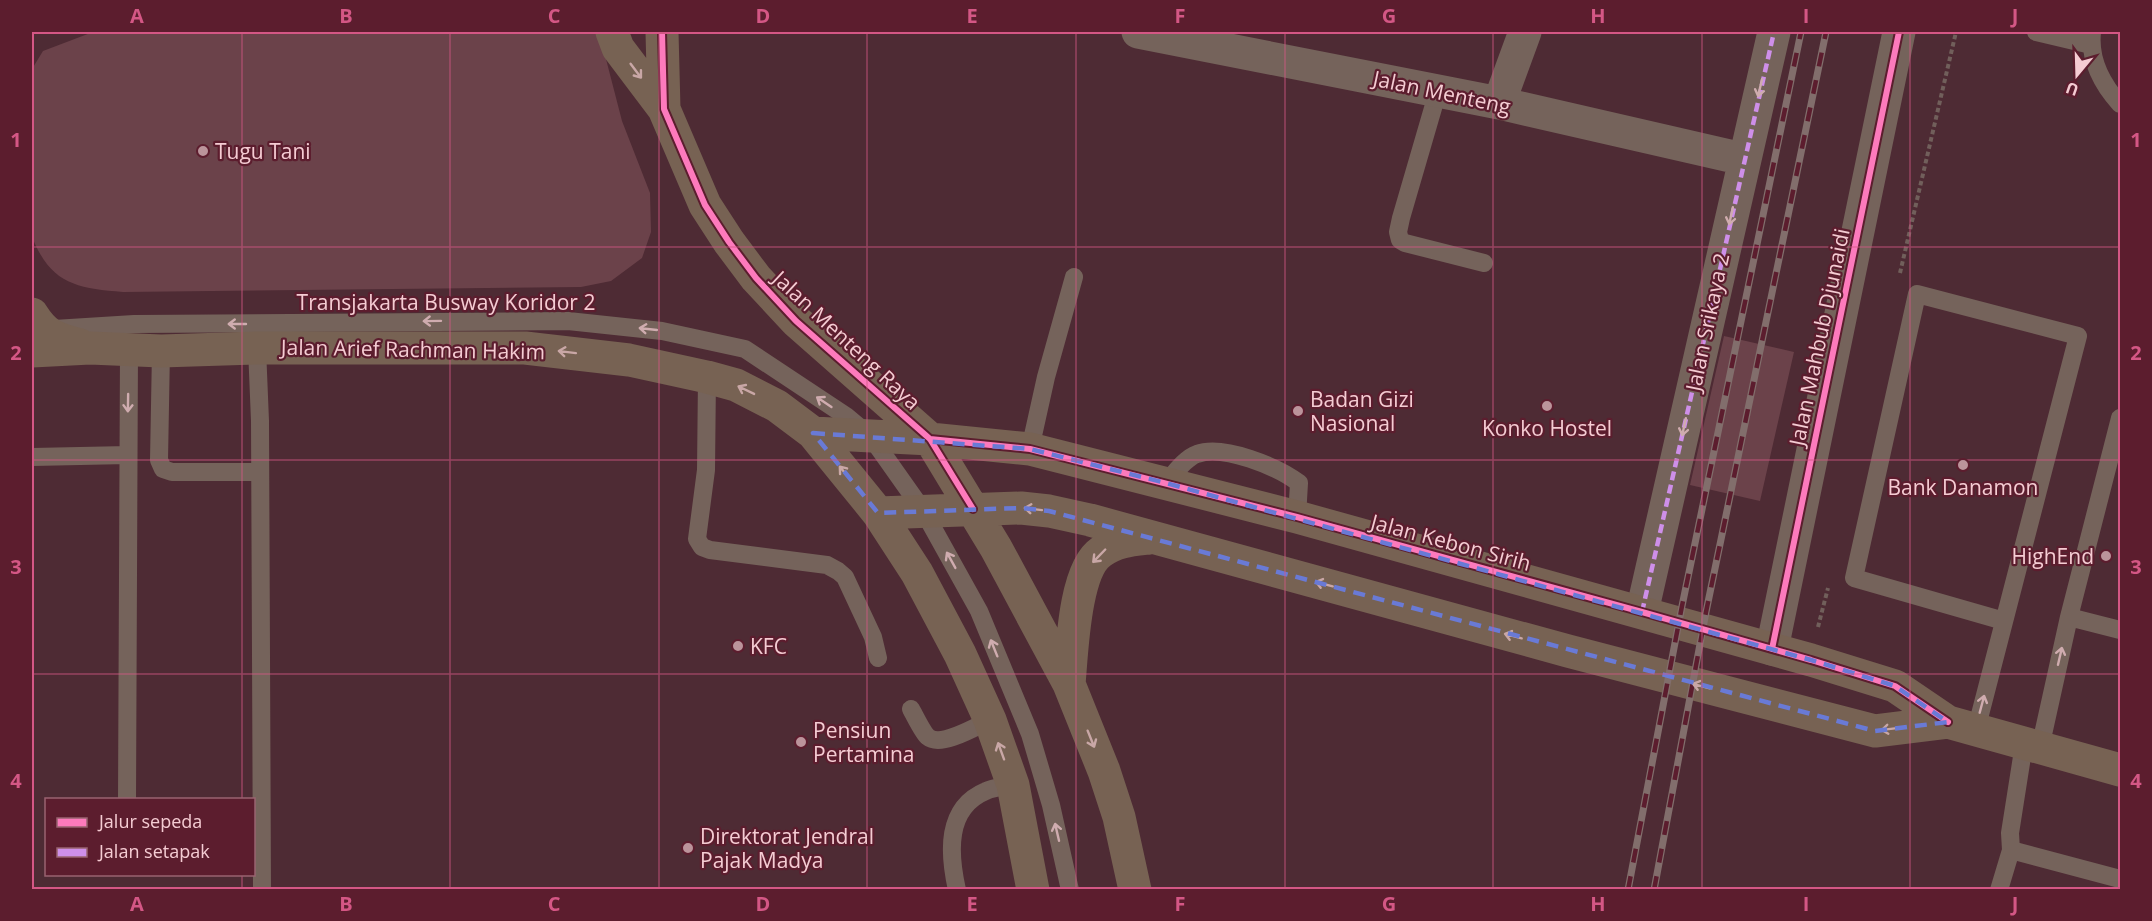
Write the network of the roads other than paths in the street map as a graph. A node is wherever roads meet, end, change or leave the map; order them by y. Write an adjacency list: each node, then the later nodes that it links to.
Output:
1 (612, 32): 12 (main road, one-way to 12)
2 (663, 32): 12 (main road, Jalan Menteng Raya)
3 (1138, 32): 9 (street, Jalan Menteng)
4 (1525, 32): 10 (street)
5 (1774, 32): 13 (street, Jalan Srikaya 2, one-way to 13)
6 (1899, 32): 39 (street, Jalan Mahbub Djunaidi)
7 (2036, 32): 8 (lane)
8 (2091, 38): 11 (lane)
9 (1438, 92): 10 (street, Jalan Menteng); 14 (lane)
10 (1500, 103): 13 (street, Jalan Menteng)
11 (2121, 104)
12 (664, 109): 24 (main road, Jalan Menteng Raya)
13 (1743, 159): 35 (street, Jalan Srikaya 2, one-way to 35)
14 (1484, 263)
15 (1074, 277): 25 (lane)
16 (34, 331): 18 (main road, Jalan Arief Rachman Hakim); 23 (lane, Transjakarta Busway Koridor 2, one-way to 16)
17 (257, 348): 19 (main road, Jalan Arief Rachman Hakim); 20 (main road, Jalan Arief Rachman Hakim, one-way to 17); 28 (lane)
18 (129, 351): 19 (main road, Jalan Arief Rachman Hakim); 26 (lane, one-way to 26)
19 (161, 351): 28 (lane)
20 (707, 377): 22 (main road, Jalan Arief Rachman Hakim, one-way to 20); 40 (lane)
21 (2121, 418): 36 (lane)
22 (813, 433): 23 (main road, Jalan Kebon Sirih); 32 (main road, Jalan Arief Rachman Hakim, one-way to 22)
23 (871, 437): 24 (main road, Jalan Kebon Sirih); 31 (lane, Transjakarta Busway Koridor 2)
24 (930, 439): 25 (main road, Jalan Kebon Sirih); 30 (main road, Jalan Menteng Raya)
25 (1030, 449): 29 (main road, Jalan Kebon Sirih)
26 (128, 455): 27 (lane); 48 (lane)
27 (32, 457)
28 (260, 472): 51 (lane)
29 (1166, 483): 33 (main road, Jalan Kebon Sirih); 33 (lane)
30 (974, 509): 31 (main road, Jalan Kebon Sirih); 34 (main road, Jalan Kebon Sirih, one-way to 30); 41 (main road, Jalan Menteng Raya)
31 (924, 512): 32 (main road, Jalan Kebon Sirih); 54 (lane, Transjakarta Busway Koridor 2, one-way to 31)
32 (878, 513): 43 (main road, Jalan Arief Rachman Hakim)
33 (1297, 517): 35 (main road, Jalan Kebon Sirih)
34 (1152, 537): 41 (main road, one-way to 41); 44 (main road, Jalan Kebon Sirih, one-way to 34)
35 (1642, 612): 39 (main road, Jalan Kebon Sirih)
36 (2069, 616): 38 (lane); 45 (lane, one-way to 36)
37 (2004, 621): 37 (lane); 44 (lane, one-way to 37)
38 (2121, 630)
39 (1772, 648): 44 (main road, Jalan Kebon Sirih)
40 (878, 658)
41 (1069, 684): 55 (main road, Jalan Menteng Raya, one-way to 55)
42 (911, 709): 43 (lane)
43 (990, 720): 47 (main road, Jalan Arief Rachman Hakim, one-way to 43)
44 (1962, 726): 45 (main road, Jalan Kebon Sirih)
45 (2032, 746): 46 (main road, Jalan Kebon Sirih); 49 (lane)
46 (2121, 770)
47 (1013, 785): 52 (lane); 53 (main road, Jalan Arief Rachman Hakim)
48 (127, 798)
49 (2011, 850): 50 (lane); 56 (lane)
50 (2121, 879)
51 (262, 890)
52 (957, 890)
53 (1033, 890)
54 (1070, 890)
55 (1136, 890)
56 (1999, 890)

